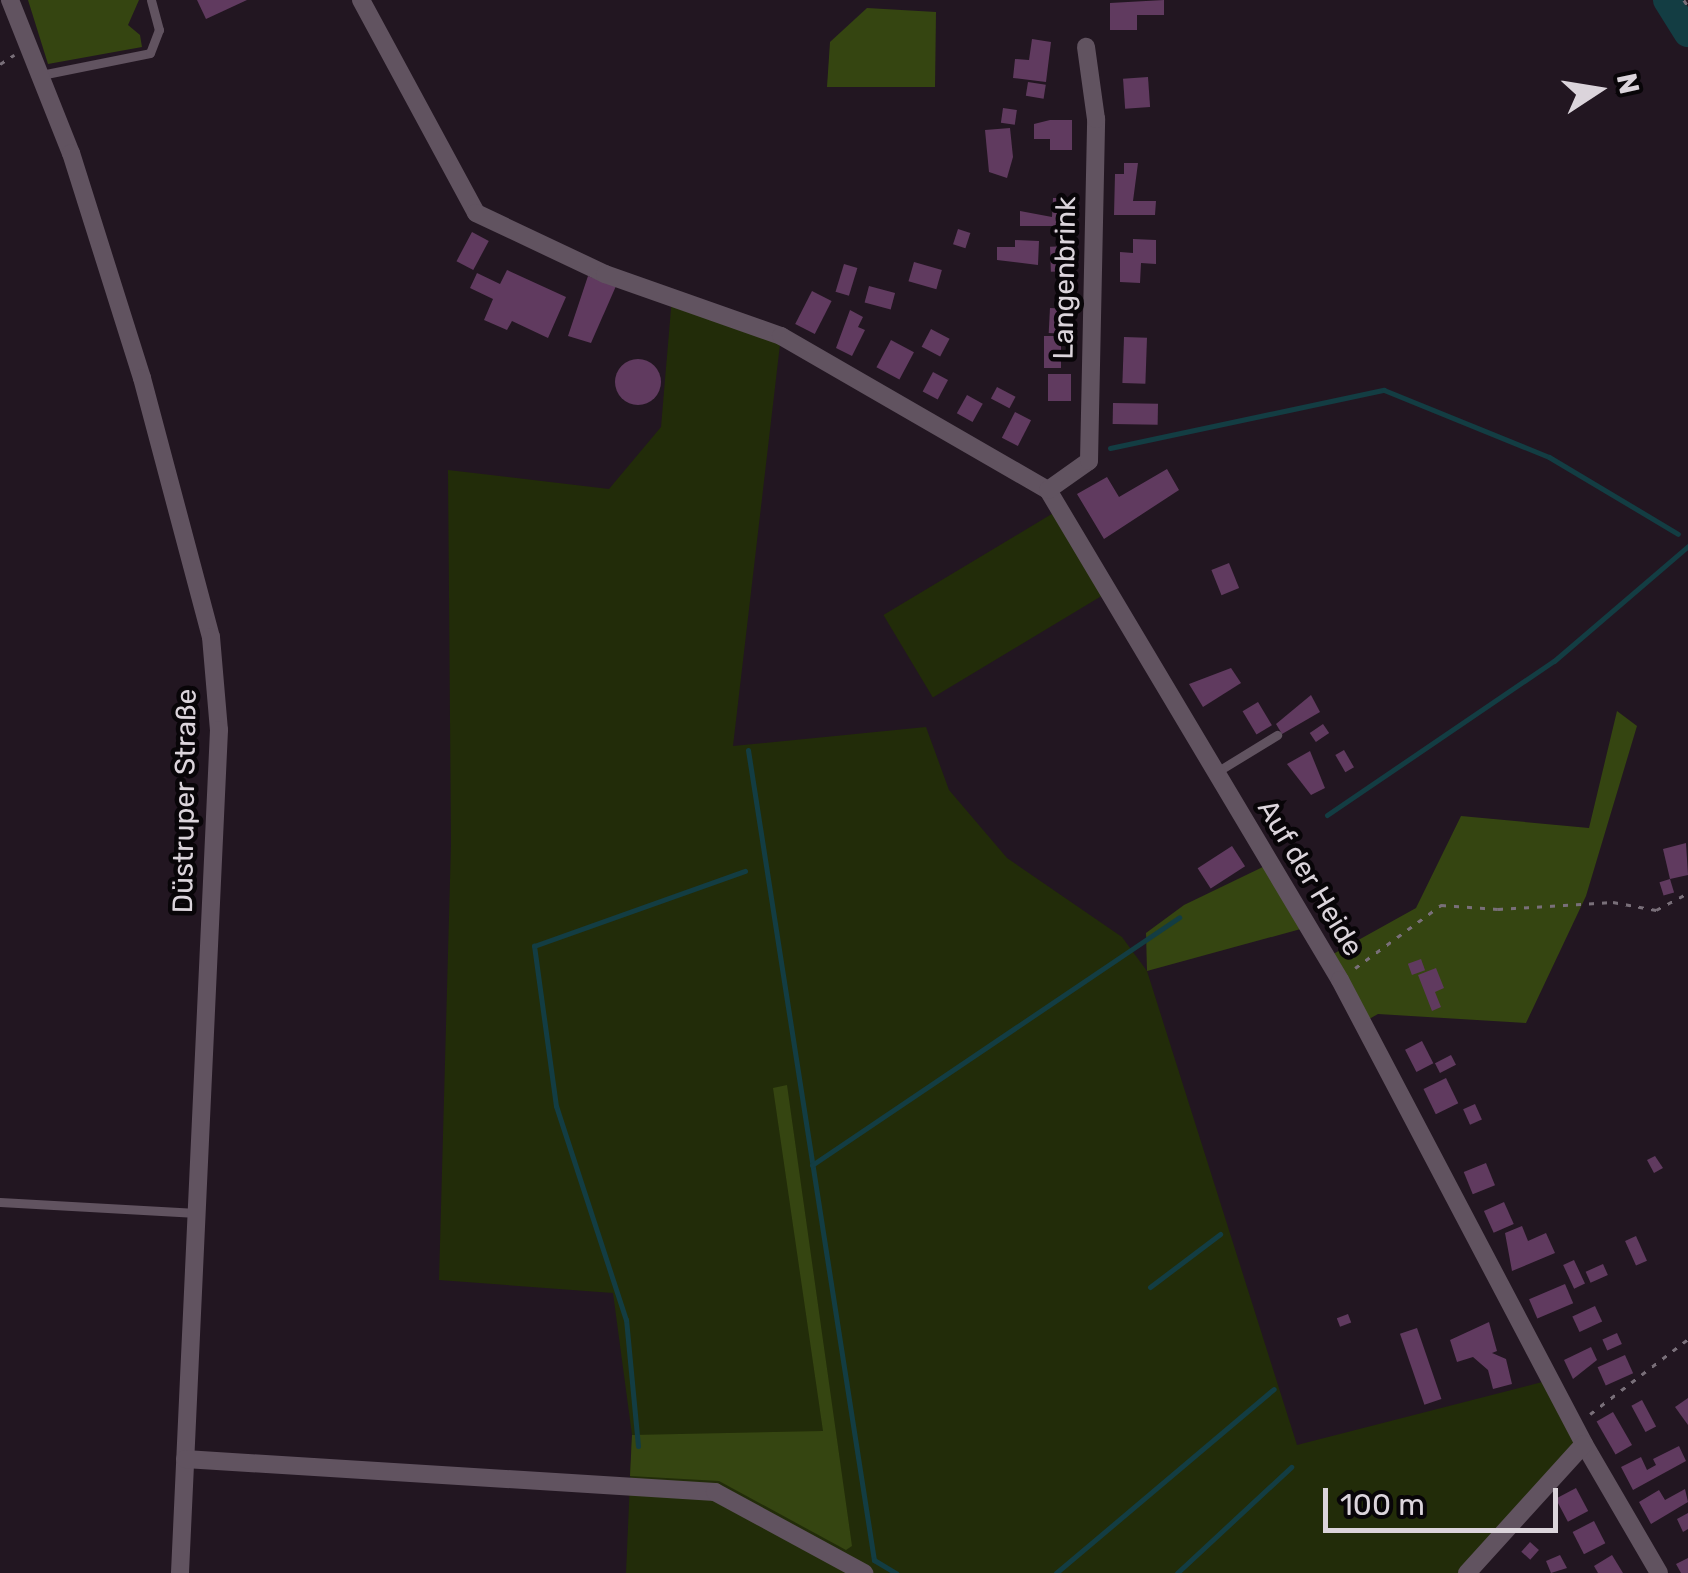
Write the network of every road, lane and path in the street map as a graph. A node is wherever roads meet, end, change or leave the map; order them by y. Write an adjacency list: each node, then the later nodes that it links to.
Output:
1 (10, 0): 7 (street, Düstruper Straße)
2 (151, 0): 7 (lane)
3 (361, 0): 8 (street, Auf der Heide)
4 (1684, 0): 5 (path)
5 (1688, 6)
6 (1086, 47): 8 (street, Langenbrink)
7 (41, 75): 14 (street, Düstruper Straße)
8 (1048, 490): 10 (street, Auf der Heide)
9 (1278, 735): 10 (lane)
10 (1216, 774): 12 (street, Auf der Heide)
11 (1688, 894): 12 (path)
12 (1340, 980): 16 (street, Auf der Heide)
13 (0, 1202): 14 (lane)
14 (199, 1213): 18 (street, Düstruper Straße)
15 (1688, 1339): 16 (path)
16 (1574, 1426): 17 (street, Auf der Heide)
17 (1584, 1444): 21 (street); 22 (street, Auf der Heide)
18 (185, 1459): 19 (street, Düstruper Straße); 20 (street)
19 (180, 1573)
20 (864, 1573)
21 (1468, 1573)
22 (1659, 1573)

